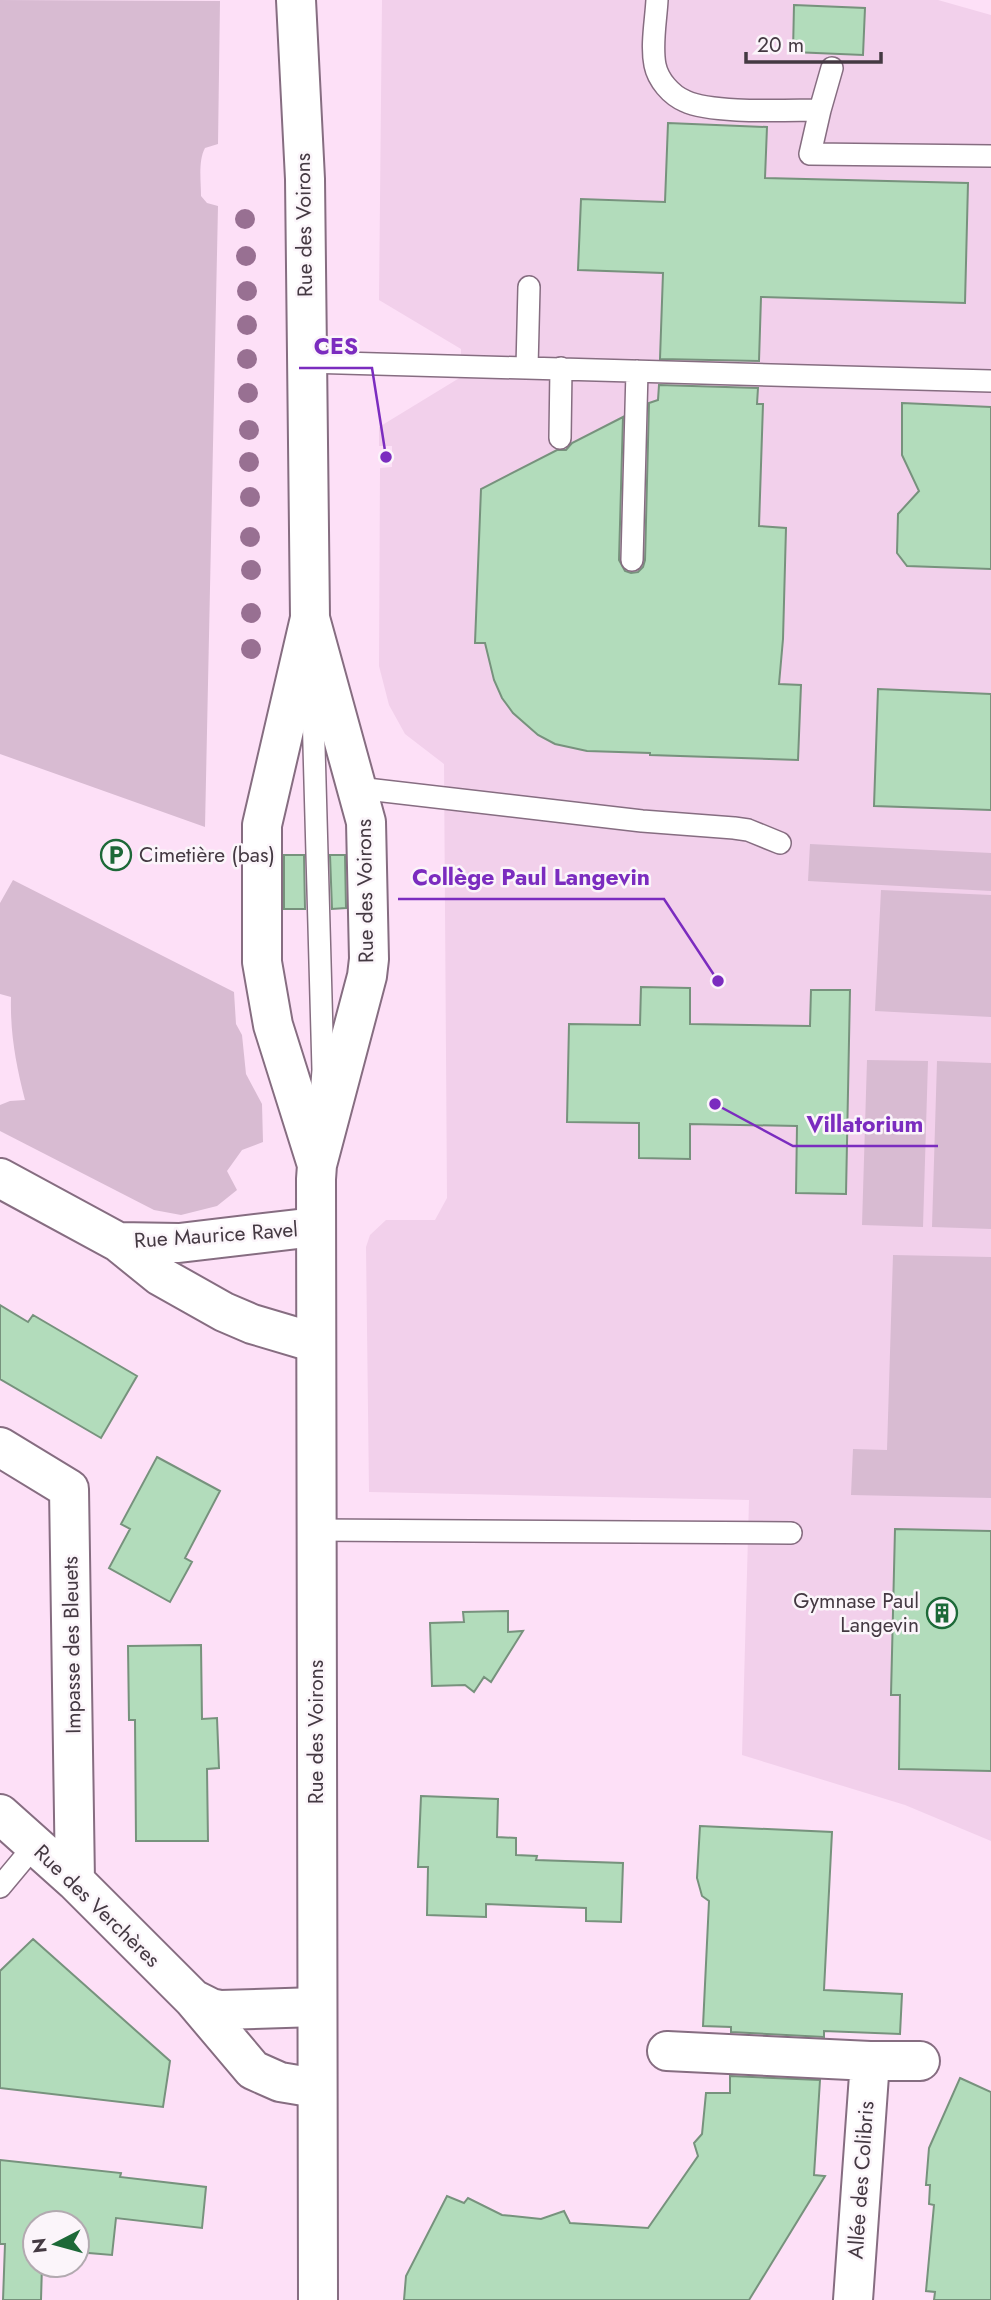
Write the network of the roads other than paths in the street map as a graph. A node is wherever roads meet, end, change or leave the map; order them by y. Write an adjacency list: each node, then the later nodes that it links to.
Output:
1 (296, 0): 7 (street, Rue des Voirons)
2 (657, 0): 4 (lane)
3 (832, 68): 4 (lane)
4 (820, 110): 5 (lane)
5 (991, 156)
6 (529, 287): 8 (lane)
7 (306, 362): 8 (lane); 14 (street, Rue des Voirons)
8 (527, 368): 9 (lane)
9 (561, 368): 10 (lane); 12 (lane)
10 (637, 371): 11 (lane); 13 (lane)
11 (991, 381)
12 (560, 438)
13 (632, 560)
14 (310, 618): 15 (street, Rue des Voirons); 17 (lane); 17 (street, Rue des Voirons)
15 (358, 788): 16 (lane); 17 (street, Rue des Voirons)
16 (780, 843)
17 (317, 1165): 19 (street, Rue des Voirons)
18 (0, 1178): 20 (street, Rue Maurice Ravel)
19 (315, 1227): 20 (street, Rue Maurice Ravel); 21 (street, Rue des Voirons)
20 (118, 1242): 21 (street, Rue Maurice Ravel)
21 (316, 1343): 23 (street, Rue des Voirons)
22 (0, 1447): 27 (street, Impasse des Bleuets)
23 (316, 1530): 24 (lane); 30 (street, Rue des Voirons)
24 (791, 1533)
25 (0, 1814): 26 (street, Rue des Verchères)
26 (34, 1845): 27 (street, Rue des Verchères); 28 (lane)
27 (75, 1881): 29 (street, Rue des Verchères)
28 (0, 1887)
29 (193, 1999): 30 (street, Rue des Verchères); 34 (street, Rue des Verchères)
30 (317, 2007): 34 (street, Rue des Voirons)
31 (667, 2051): 32 (street)
32 (870, 2061): 33 (street); 36 (street, Allée des Colibris)
33 (920, 2061)
34 (316, 2088): 35 (street, Rue des Voirons)
35 (317, 2300)
36 (853, 2300)

